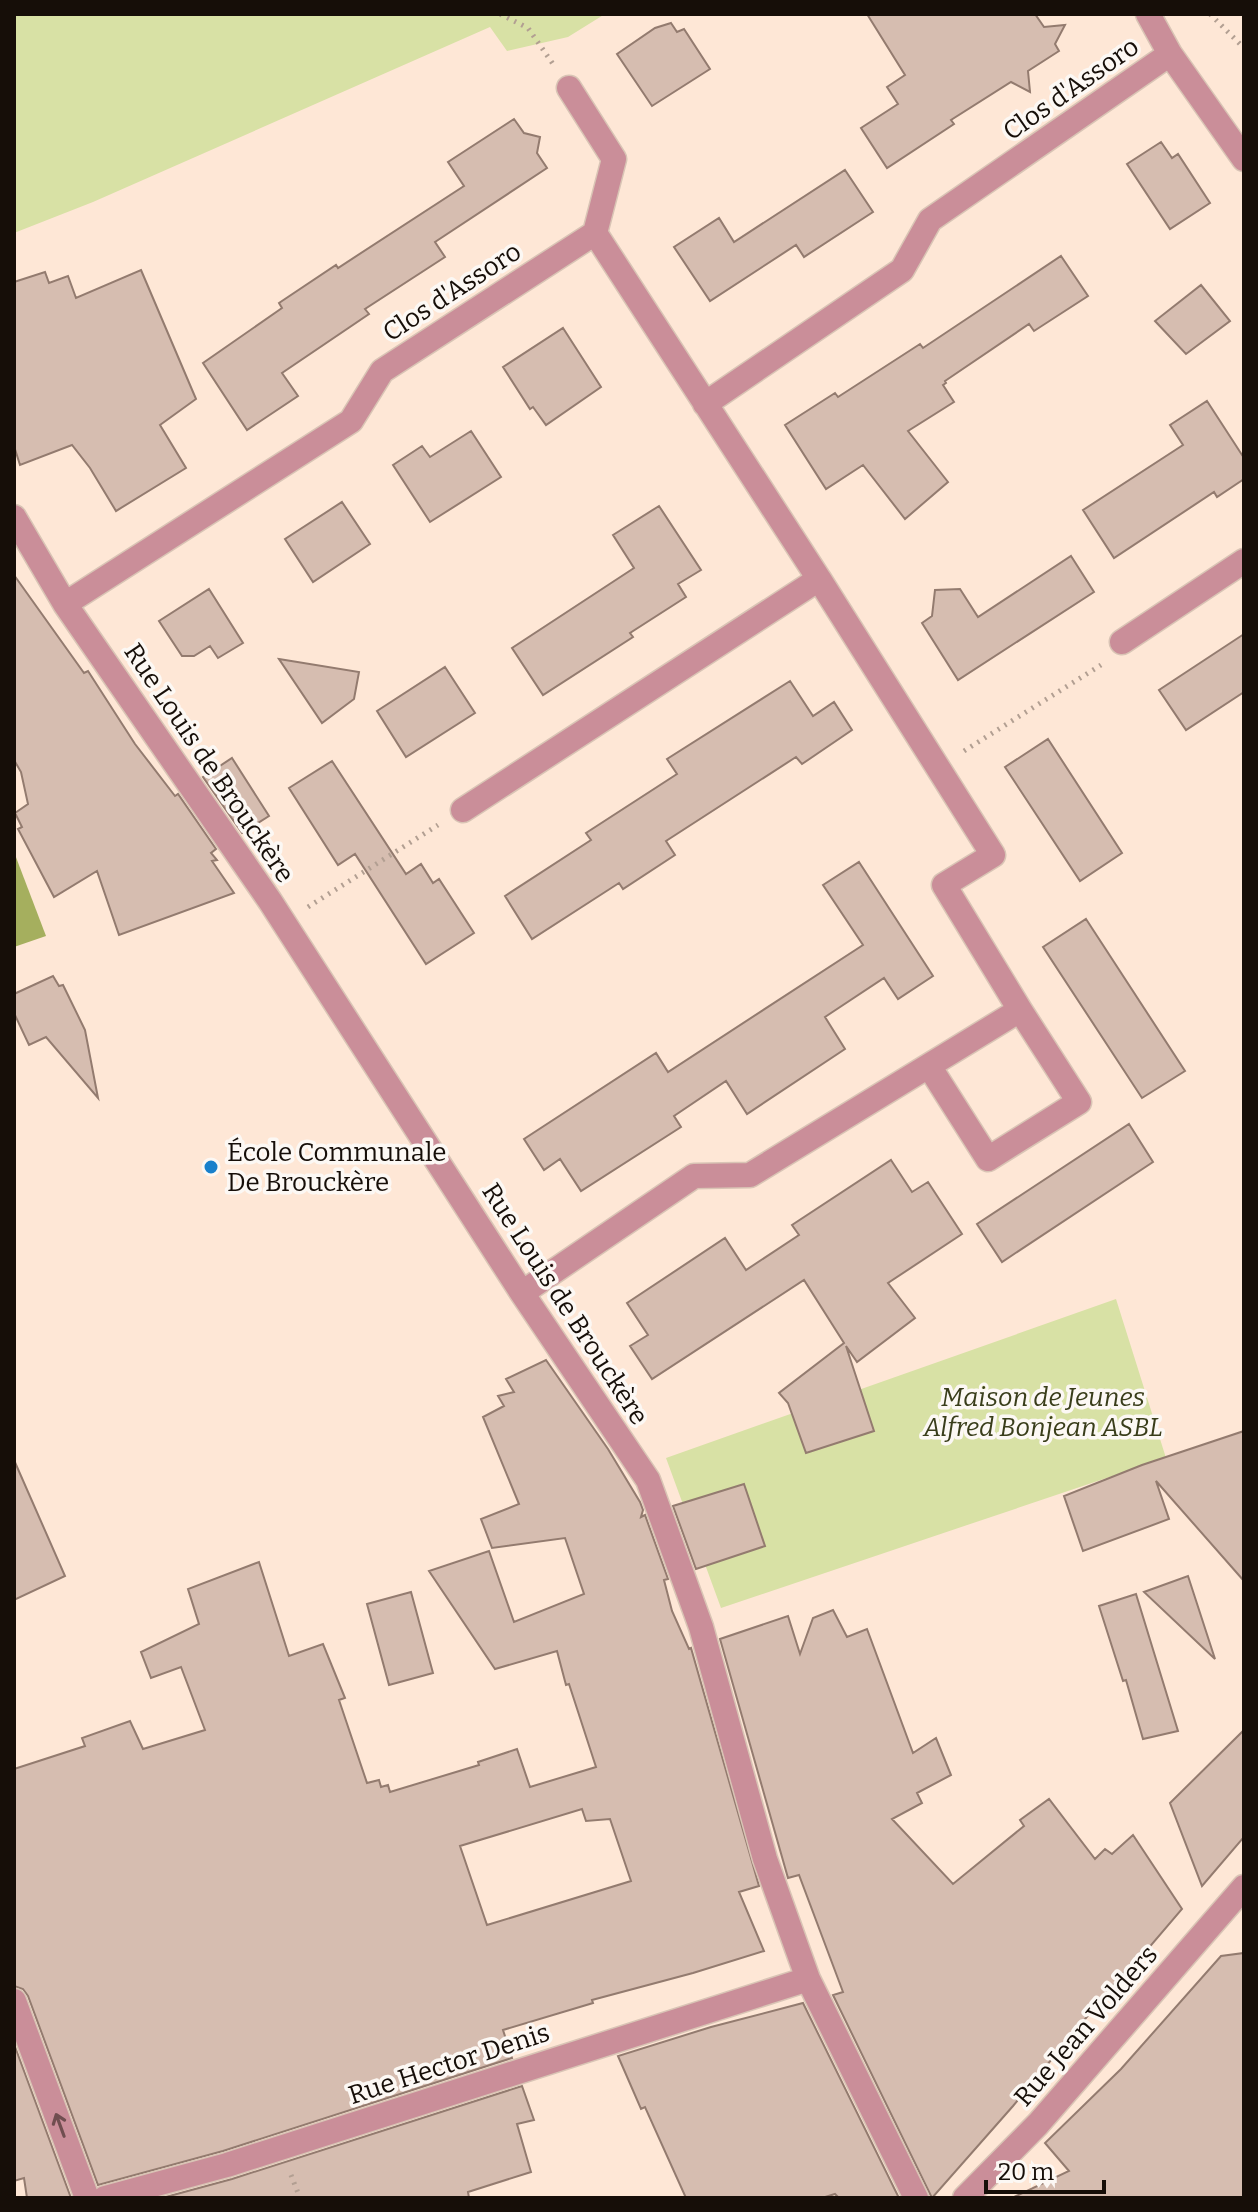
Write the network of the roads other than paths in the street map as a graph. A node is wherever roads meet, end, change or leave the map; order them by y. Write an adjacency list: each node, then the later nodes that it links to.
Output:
1 (1148, 14): 2 (street, Clos d'Assoro)
2 (1170, 54): 4 (street, Clos d'Assoro); 6 (street, Clos d'Assoro)
3 (569, 88): 5 (street)
4 (1244, 159)
5 (595, 233): 6 (street); 10 (street, Clos d'Assoro)
6 (705, 404): 9 (street)
7 (14, 517): 10 (street, Rue Louis de Brouckère)
8 (1244, 561): 11 (street)
9 (819, 579): 12 (street); 13 (street)
10 (65, 604): 15 (street, Rue Louis de Brouckère)
11 (1122, 642)
12 (463, 810)
13 (1020, 1010): 14 (street); 14 (street)
14 (929, 1066): 15 (street)
15 (522, 1293): 17 (street, Rue Louis de Brouckère)
16 (1244, 1887): 22 (street, Rue Jean Volders)
17 (808, 1979): 20 (street, Rue Hector Denis); 21 (street, Rue Louis de Brouckère)
18 (14, 2001): 19 (street, one-way to 18)
19 (87, 2198)
20 (105, 2198)
21 (916, 2198)
22 (965, 2198)

